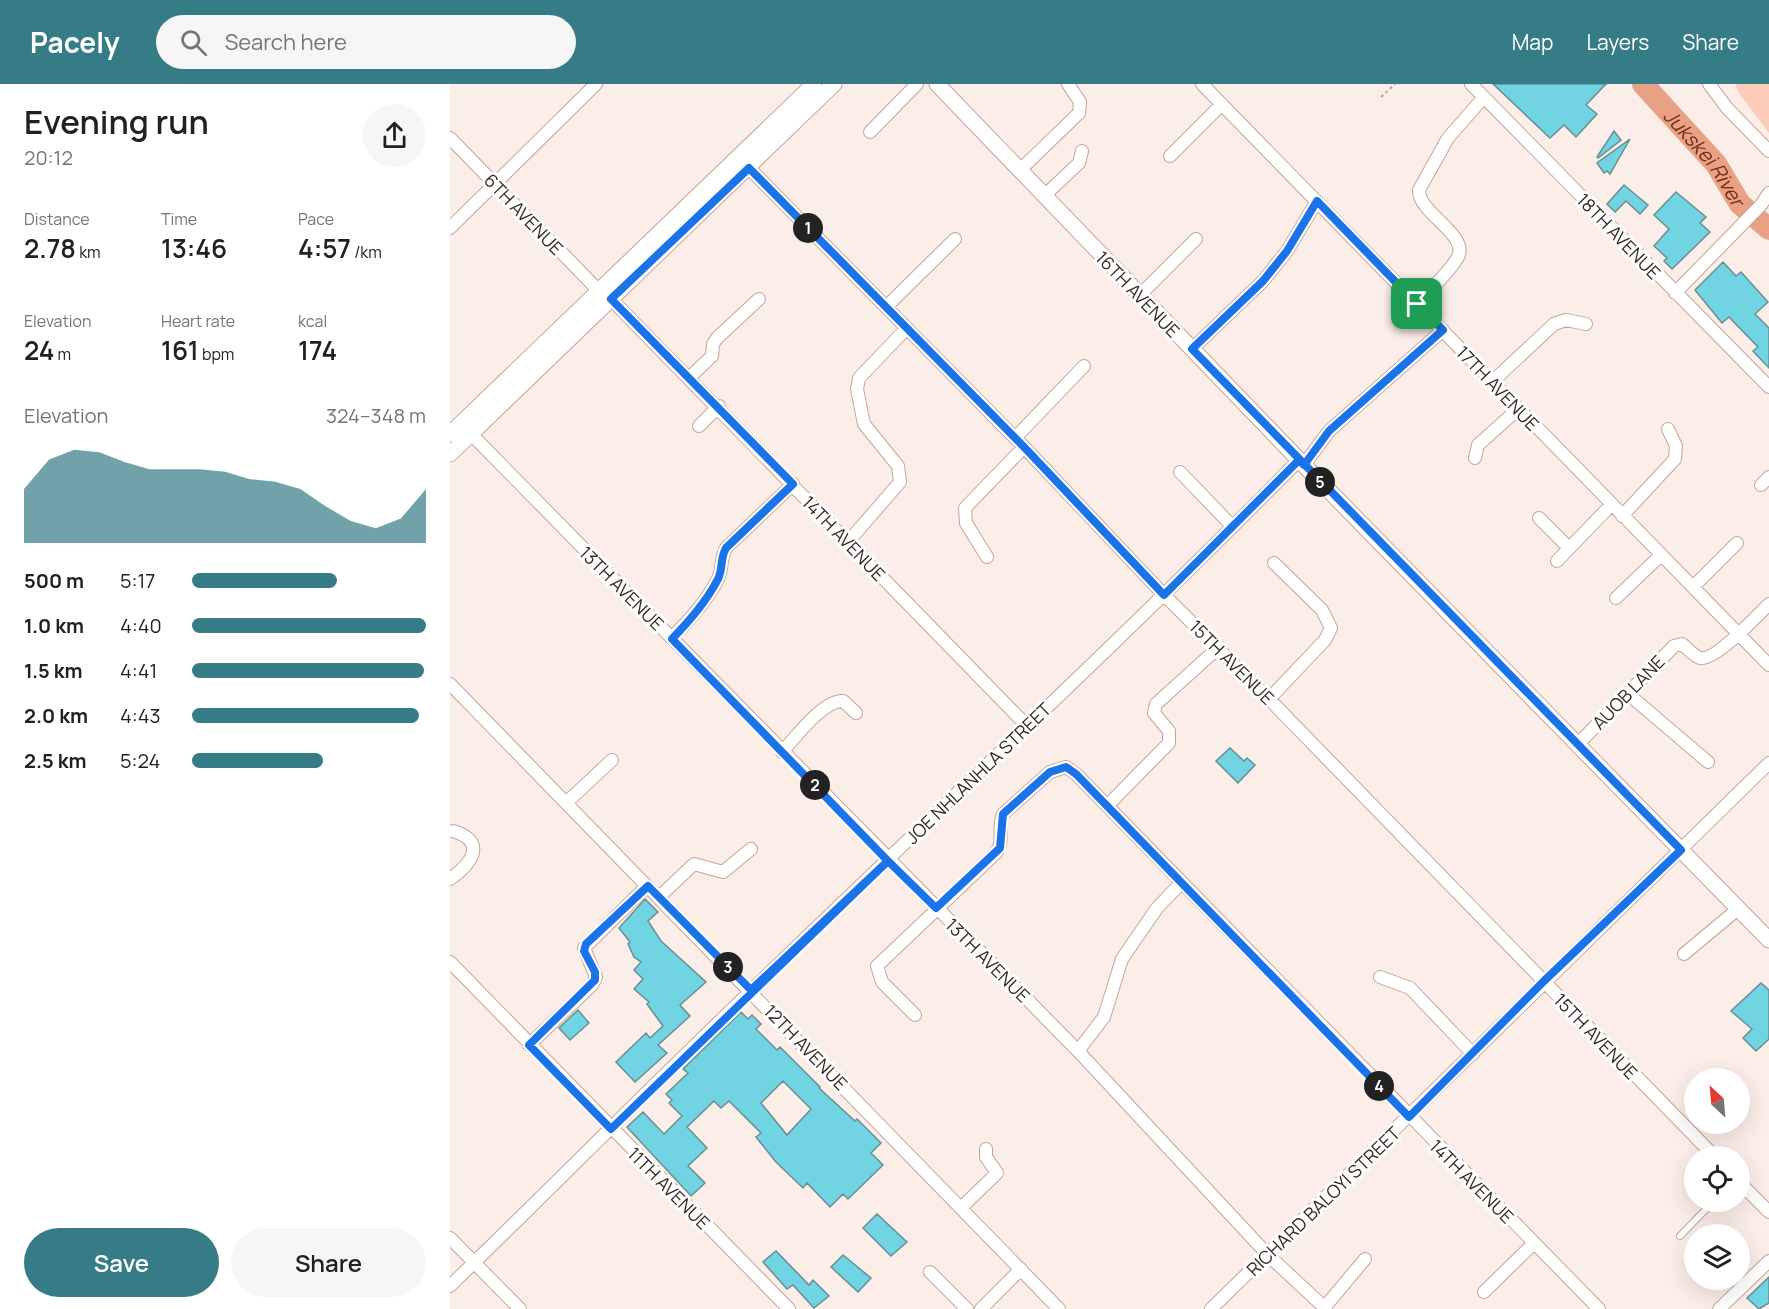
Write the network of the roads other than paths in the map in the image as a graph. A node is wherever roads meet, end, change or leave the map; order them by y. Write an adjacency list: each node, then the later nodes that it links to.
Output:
1 (596, 84): 19 (street)
2 (814, 84): 26 (street)
3 (834, 84): 17 (street)
4 (917, 84): 12 (street)
5 (937, 84): 18 (street, 16TH AVENUE)
6 (1068, 84): 18 (street)
7 (1202, 84): 11 (street, 17TH AVENUE)
8 (1471, 84): 10 (street, 18TH AVENUE)
9 (1709, 84): 15 (street)
10 (1484, 97): 27 (street, 18TH AVENUE); 31 (street)
11 (1222, 104): 16 (street); 22 (street, 17TH AVENUE)
12 (870, 132)
13 (450, 138): 19 (street, 6TH AVENUE)
14 (1082, 151): 21 (street)
15 (1769, 151)
16 (1170, 156)
17 (749, 168): 29 (street); 32 (street, 15TH AVENUE)
18 (1018, 171): 21 (street, 16TH AVENUE)
19 (494, 184): 23 (street); 26 (street, 6TH AVENUE)
20 (1769, 194): 27 (street)
21 (1044, 196): 28 (street, 16TH AVENUE)
22 (1317, 201): 31 (street, 17TH AVENUE); 36 (street)
23 (450, 228)
24 (955, 239): 32 (street)
25 (1196, 239): 28 (street)
26 (598, 290): 45 (street)
27 (1675, 293): 40 (street, 18TH AVENUE)
28 (1140, 295): 36 (street, 16TH AVENUE)
29 (611, 299): 38 (street, 14TH AVENUE); 46 (street)
30 (759, 299): 38 (street)
31 (1417, 304): 35 (street, 17TH AVENUE)
32 (886, 307): 34 (street, 15TH AVENUE)
33 (1586, 324): 39 (street)
34 (907, 328): 47 (street, 15TH AVENUE); 57 (street)
35 (1443, 330): 39 (street, 17TH AVENUE); 50 (street, JOE NHLANHLA STREET)
36 (1192, 349): 50 (street, 16TH AVENUE)
37 (1084, 366): 47 (street)
38 (690, 378): 41 (street, 14TH AVENUE)
39 (1492, 382): 42 (street, 17TH AVENUE)
40 (1769, 387)
41 (718, 406): 43 (street); 52 (street, 14TH AVENUE)
42 (1518, 409): 49 (street); 53 (street, 17TH AVENUE)
43 (699, 426)
44 (1668, 429): 54 (street)
45 (450, 434)
46 (471, 434): 48 (street); 69 (street, 13TH AVENUE)
47 (1020, 442): 61 (street); 65 (street, 15TH AVENUE)
48 (450, 454)
49 (1475, 458)
50 (1301, 463): 56 (street, JOE NHLANHLA STREET); 77 (street, 16TH AVENUE)
51 (1180, 472): 56 (street)
52 (793, 484): 57 (street, 14TH AVENUE); 69 (street)
53 (1611, 505): 54 (street, 17TH AVENUE); 59 (street)
54 (1622, 516): 60 (street, 17TH AVENUE)
55 (1539, 518): 59 (street)
56 (1233, 527): 65 (street, JOE NHLANHLA STREET)
57 (848, 542): 76 (street, 14TH AVENUE)
58 (1737, 543): 64 (street)
59 (1568, 547): 62 (street)
60 (1661, 555): 64 (street, 17TH AVENUE); 66 (street)
61 (987, 557)
62 (1557, 561)
63 (1274, 563): 74 (street)
64 (1693, 587): 68 (street, 17TH AVENUE)
65 (1164, 595): 70 (street, 15TH AVENUE); 76 (street, JOE NHLANHLA STREET)
66 (1616, 598)
67 (1769, 604): 68 (street)
68 (1739, 634): 71 (street, 17TH AVENUE); 73 (street, AUOB LANE)
69 (672, 639): 78 (street, 13TH AVENUE)
70 (1219, 647): 74 (street, 15TH AVENUE); 83 (street)
71 (1769, 665)
72 (450, 684): 82 (street, 12TH AVENUE)
73 (1627, 693): 77 (street, AUOB LANE); 80 (street)
74 (1269, 699): 98 (street, 15TH AVENUE)
75 (856, 713): 78 (street)
76 (1027, 726): 87 (street, JOE NHLANHLA STREET)
77 (1578, 744): 86 (street, 16TH AVENUE)
78 (782, 752): 87 (street, 13TH AVENUE)
79 (612, 760): 82 (street)
80 (1708, 762)
81 (1769, 764): 86 (street, RICHARD BALOYI STREET)
82 (566, 803): 90 (street, 12TH AVENUE)
83 (1107, 806): 89 (street, 14TH AVENUE); 92 (street, 14TH AVENUE)
84 (453, 831): 88 (street)
85 (752, 849): 91 (street)
86 (1681, 850): 93 (street, 16TH AVENUE); 98 (street, RICHARD BALOYI STREET)
87 (888, 861): 92 (street, 13TH AVENUE); 99 (street, JOE NHLANHLA STREET)
88 (450, 879)
89 (1181, 883): 102 (street); 104 (street, 14TH AVENUE)
90 (648, 886): 91 (street, 12TH AVENUE); 101 (street)
91 (659, 897): 99 (street, 12TH AVENUE)
92 (936, 908): 100 (street); 102 (street, 13TH AVENUE)
93 (1738, 909): 94 (street, 16TH AVENUE); 95 (street)
94 (1769, 940)
95 (1684, 954)
96 (450, 962): 101 (street, 11TH AVENUE)
97 (1380, 977): 103 (street)
98 (1544, 981): 103 (street, RICHARD BALOYI STREET); 106 (street, 15TH AVENUE)
99 (751, 990): 105 (street, JOE NHLANHLA STREET); 109 (street, 12TH AVENUE)
100 (915, 1015)
101 (529, 1045): 105 (street, 11TH AVENUE)
102 (1078, 1051): 115 (street, 13TH AVENUE)
103 (1473, 1053): 104 (street, RICHARD BALOYI STREET)
104 (1409, 1117): 114 (street, 14TH AVENUE); 115 (street, RICHARD BALOYI STREET)
105 (611, 1129): 118 (street, JOE NHLANHLA STREET); 125 (street, 11TH AVENUE)
106 (1704, 1146)
107 (986, 1149): 109 (street)
108 (1750, 1193): 111 (street)
109 (962, 1208): 119 (street, 12TH AVENUE)
110 (1703, 1212): 112 (lane)
111 (1769, 1212)
112 (1680, 1236)
113 (450, 1238): 118 (street)
114 (1534, 1243): 122 (street); 130 (street, 14TH AVENUE)
115 (1268, 1255): 123 (street, 13TH AVENUE); 129 (street, RICHARD BALOYI STREET)
116 (1365, 1259): 123 (street)
117 (1769, 1261): 131 (street)
118 (474, 1262): 121 (street, JOE NHLANHLA STREET); 124 (street)
119 (1021, 1269): 127 (street); 128 (street, 12TH AVENUE)
120 (930, 1272): 126 (street)
121 (450, 1286)
122 (1484, 1292)
123 (1325, 1308)
124 (520, 1309)
125 (789, 1309)
126 (967, 1309)
127 (981, 1309)
128 (1059, 1309)
129 (1211, 1309)
130 (1599, 1309)
131 (1719, 1309)

